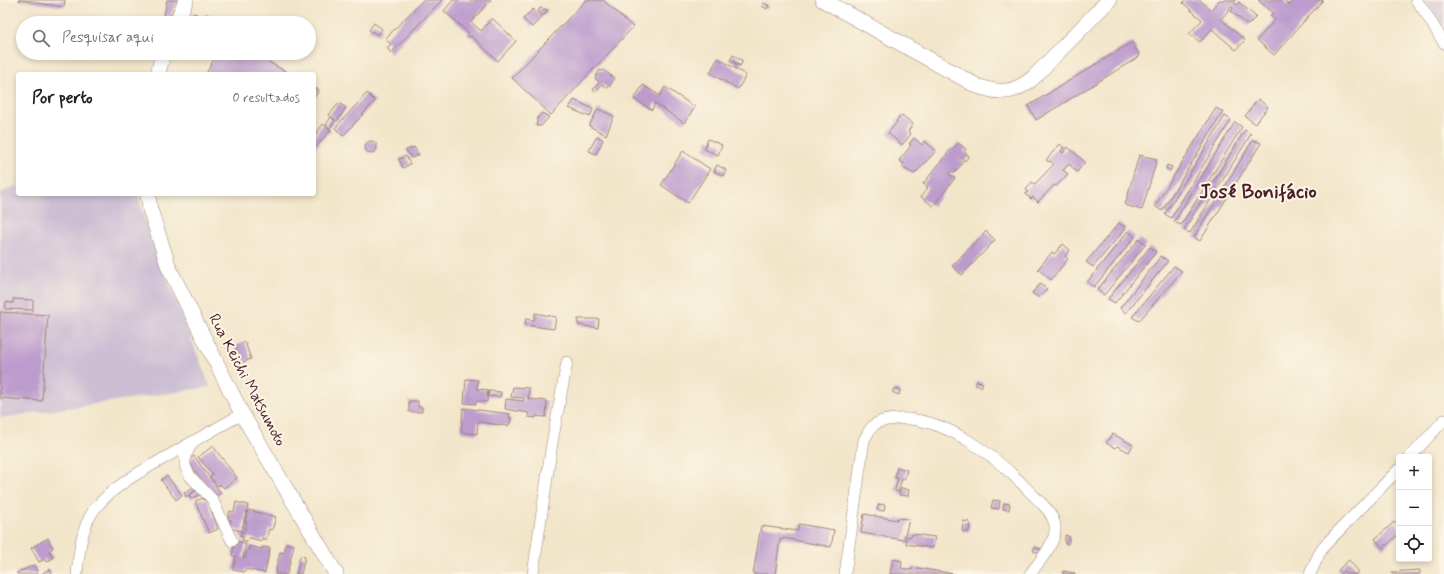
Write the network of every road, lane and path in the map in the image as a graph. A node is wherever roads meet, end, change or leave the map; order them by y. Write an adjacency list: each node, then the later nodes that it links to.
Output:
1 (186, 0): 5 (main road)
2 (823, 0): 3 (main road)
3 (1109, 0)
4 (1416, 0): 6 (street)
5 (179, 16)
6 (1444, 43)
7 (161, 60): 8 (main road)
8 (158, 72)
9 (148, 196): 11 (main road, Rua Keichi Matsumoto)
10 (567, 362): 19 (street)
11 (242, 414): 13 (street); 18 (main road, Rua Keichi Matsumoto)
12 (1444, 420): 14 (street)
13 (193, 442): 16 (street); 17 (street)
14 (1413, 454)
15 (1396, 472): 22 (street)
16 (232, 541)
17 (77, 574)
18 (336, 574)
19 (533, 574)
20 (845, 574): 21 (street)
21 (1030, 574)
22 (1310, 574)

